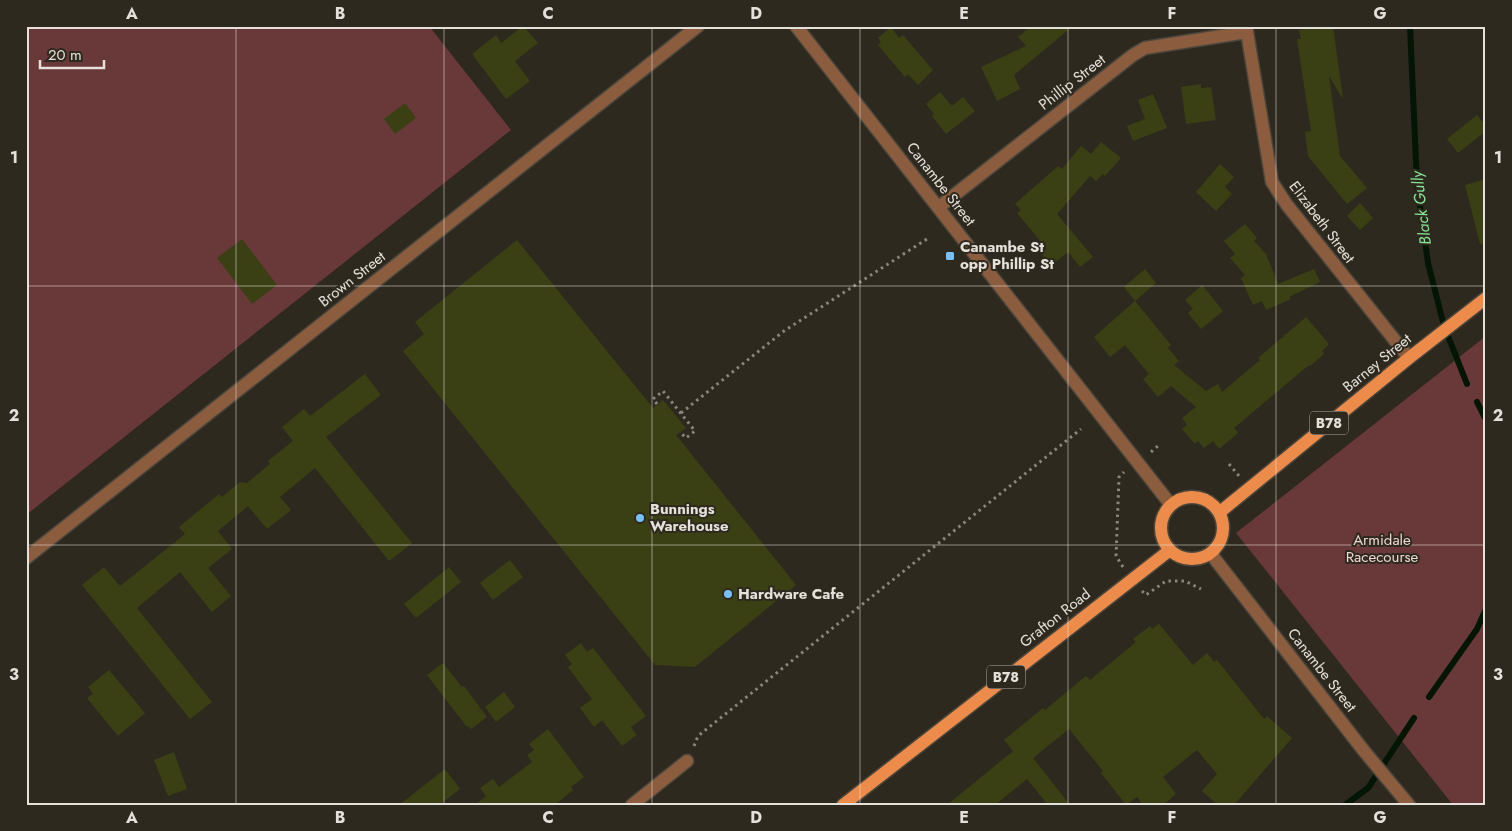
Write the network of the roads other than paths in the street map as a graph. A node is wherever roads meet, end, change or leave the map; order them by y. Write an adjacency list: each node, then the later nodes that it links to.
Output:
1 (698, 26): 11 (street, Brown Street)
2 (796, 26): 4 (street, Canambe Street)
3 (1247, 29): 4 (street, Phillip Street); 6 (street, Elizabeth Street)
4 (939, 207): 7 (street, Canambe Street)
5 (1486, 298): 6 (main road, Barney Street / B78)
6 (1409, 358): 8 (main road, Barney Street / B78)
7 (1171, 505): 8 (main road); 9 (main road)
8 (1220, 512): 10 (main road)
9 (1170, 550): 10 (main road); 15 (main road, Grafton Road / B78)
10 (1211, 554): 16 (street, Canambe Street)
11 (26, 558)
12 (687, 761): 13 (street)
13 (647, 800): 14 (street)
14 (632, 805)
15 (843, 805)
16 (1409, 805)

